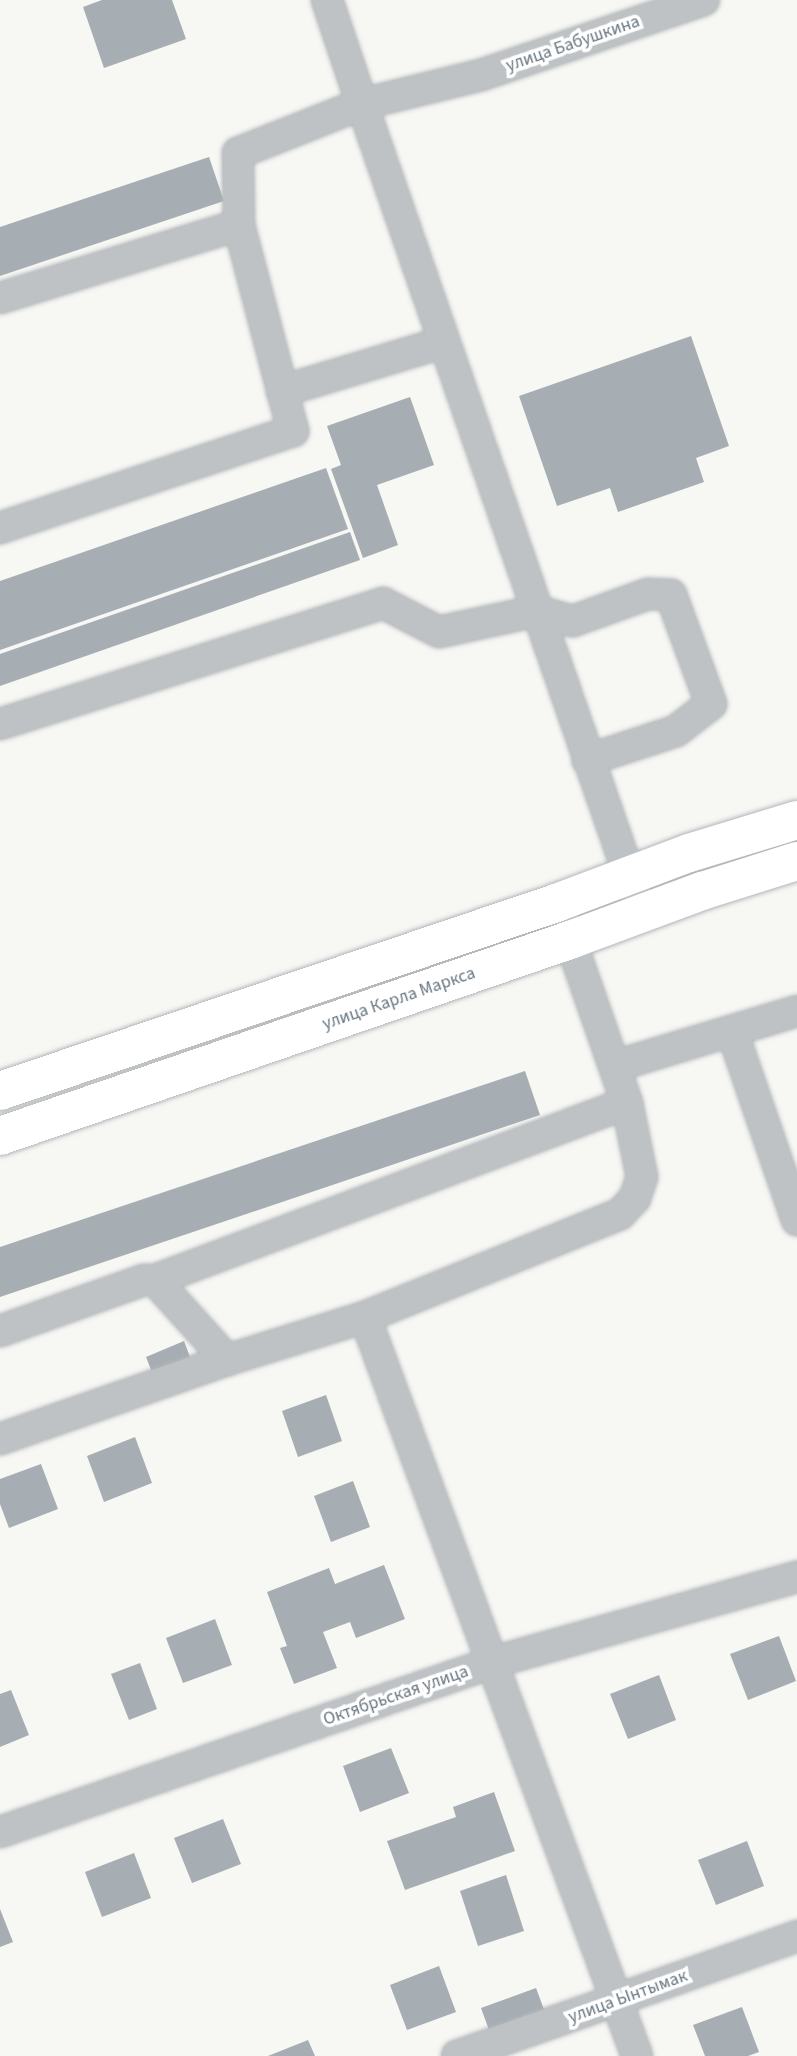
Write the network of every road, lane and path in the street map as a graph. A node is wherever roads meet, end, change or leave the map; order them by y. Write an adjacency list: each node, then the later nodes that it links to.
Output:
1 (327, 0): 3 (street)
2 (704, 0): 3 (street, улица Бабушкина)
3 (362, 104): 4 (street, улица Бабушкина); 6 (street)
4 (239, 225): 5 (street); 7 (street)
5 (0, 298)
6 (444, 342): 7 (street); 9 (street)
7 (282, 391): 8 (street)
8 (0, 528)
9 (537, 611): 10 (street); 11 (street); 11 (street)
10 (0, 724)
11 (588, 760): 14 (street)
12 (797, 820): 14 (main road)
13 (797, 862): 16 (main road, улица Карла Маркса)
14 (629, 875): 15 (main road); 16 (street)
15 (556, 903): 17 (street); 21 (main road)
16 (642, 913): 17 (main road, улица Карла Маркса)
17 (570, 940): 20 (street); 23 (main road, улица Карла Маркса)
18 (797, 1011): 19 (street)
19 (732, 1031): 20 (street); 24 (street)
20 (615, 1066): 22 (street)
21 (0, 1091)
22 (627, 1103): 25 (street); 26 (street)
23 (0, 1136)
24 (797, 1220)
25 (155, 1280): 27 (street); 28 (street)
26 (365, 1317): 28 (street); 31 (street)
27 (0, 1331)
28 (227, 1360): 29 (street)
29 (0, 1440)
30 (797, 1577): 31 (street, Октябрьская улица)
31 (494, 1662): 32 (street, Октябрьская улица); 34 (street)
32 (0, 1832)
33 (797, 1936): 34 (street, улица Ынтымак)
34 (619, 2001): 35 (street, улица Ынтымак); 36 (street)
35 (457, 2056)
36 (638, 2056)

